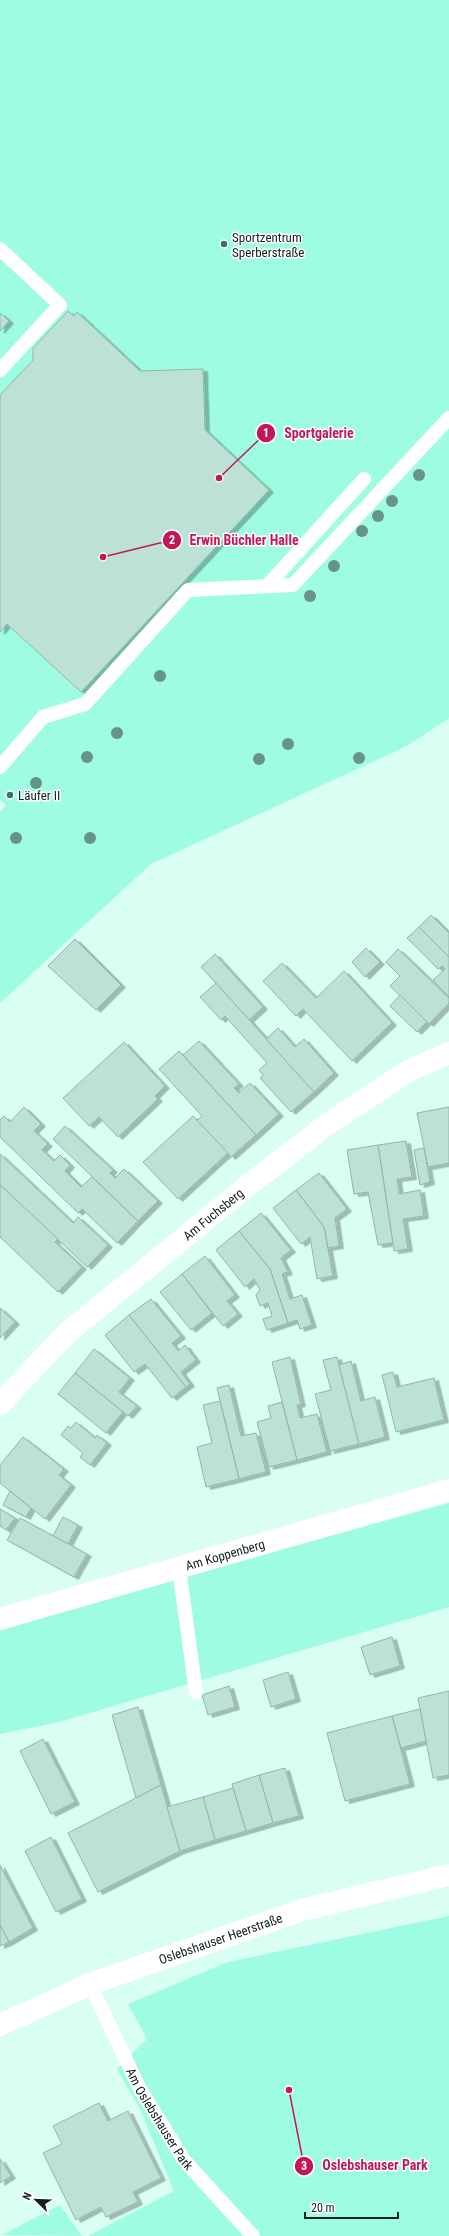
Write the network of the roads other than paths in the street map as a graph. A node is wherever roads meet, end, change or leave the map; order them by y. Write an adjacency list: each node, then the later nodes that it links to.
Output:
1 (0, 249): 2 (lane)
2 (0, 370)
3 (449, 418): 5 (lane)
4 (364, 479): 5 (lane)
5 (267, 586): 6 (lane)
6 (0, 767)
7 (449, 1053): 8 (street, Am Fuchsberg)
8 (0, 1404)
9 (449, 1490): 10 (street, Am Koppenberg)
10 (179, 1568): 11 (street, Am Koppenberg); 12 (lane)
11 (0, 1619)
12 (196, 1692)
13 (449, 1875): 14 (street, Oslebshauser Heerstraße)
14 (90, 1984): 15 (street, Oslebshauser Heerstraße); 16 (lane, Am Oslebshauser Park)
15 (0, 2025)
16 (253, 2236)

